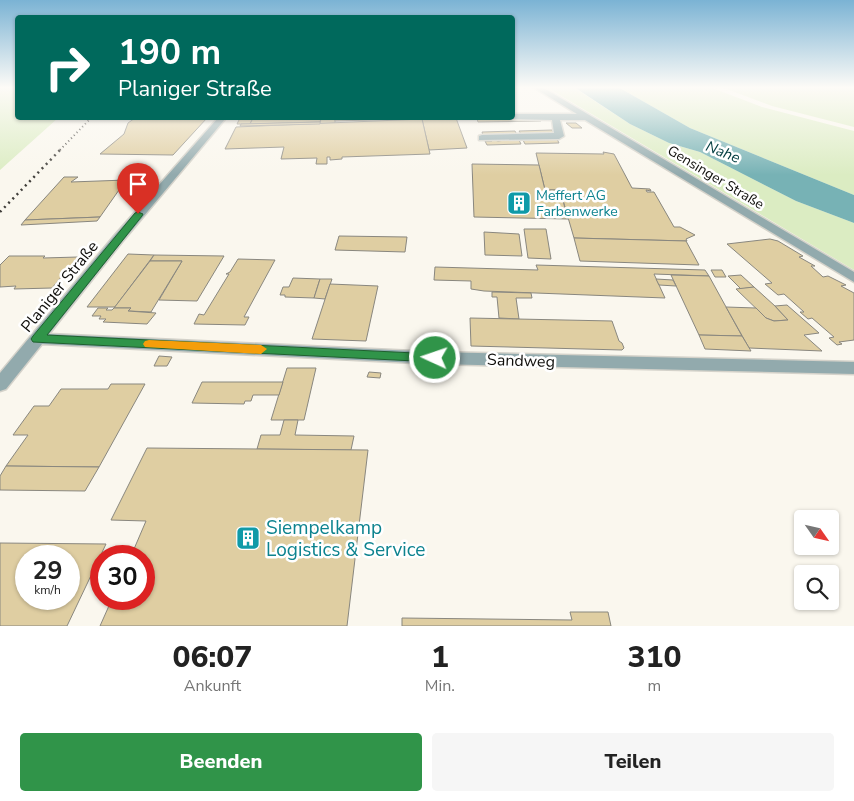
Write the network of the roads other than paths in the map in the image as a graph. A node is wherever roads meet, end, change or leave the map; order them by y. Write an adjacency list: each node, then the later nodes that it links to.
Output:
1 (540, 116): 3 (street)
2 (548, 116): 5 (street)
3 (515, 117)
4 (587, 117): 5 (street); 8 (street, Gensinger Straße)
5 (556, 119): 7 (street)
6 (220, 120): 9 (street, Planiger Straße)
7 (482, 138)
8 (854, 278)
9 (38, 339): 10 (street, Sandweg); 11 (street, Planiger Straße)
10 (854, 368)
11 (0, 385)

